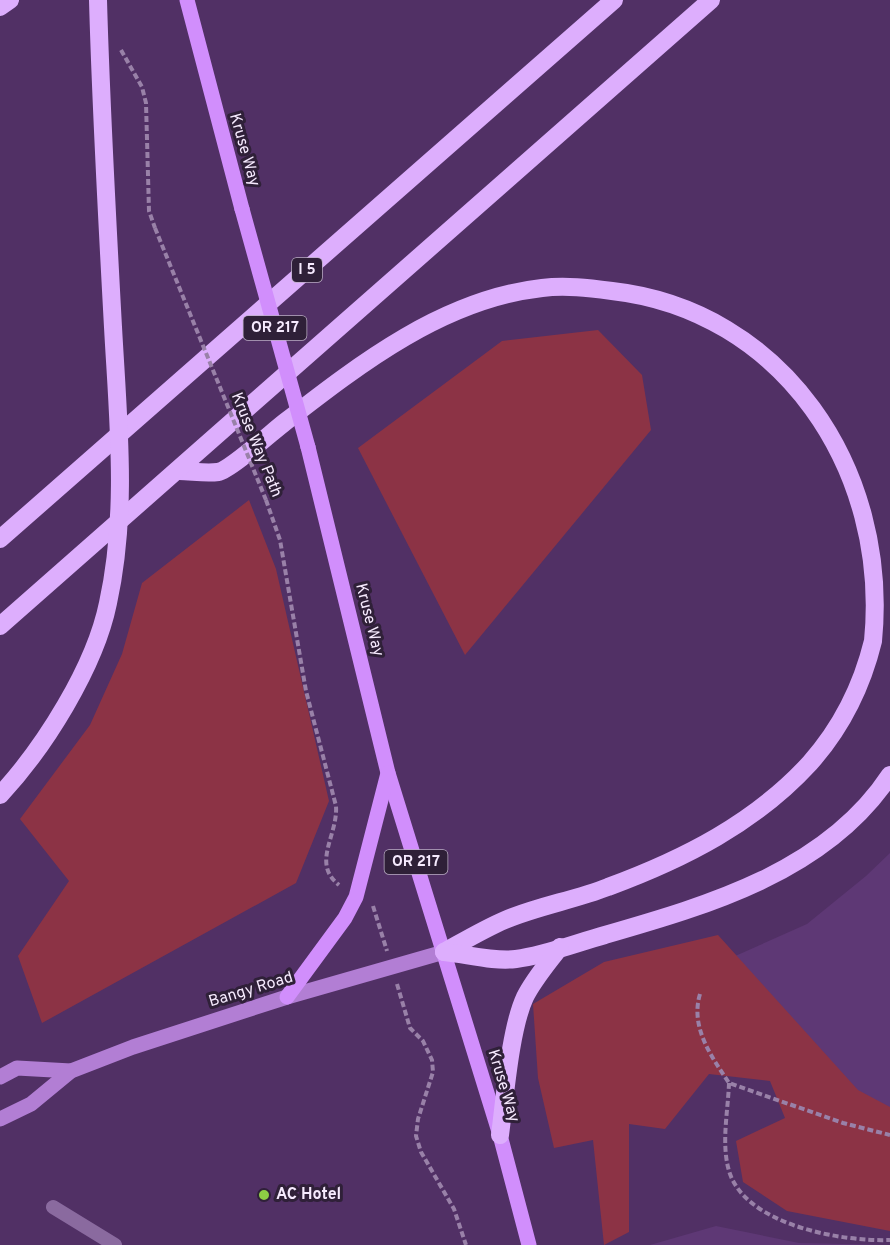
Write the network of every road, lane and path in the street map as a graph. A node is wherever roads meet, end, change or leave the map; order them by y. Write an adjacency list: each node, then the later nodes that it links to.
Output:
1 (10, 0): 6 (highway)
2 (98, 0): 13 (highway, bridge)
3 (186, 0): 11 (main road, Kruse Way / OR 217, bridge)
4 (614, 0): 9 (highway, I 5)
5 (711, 0): 8 (highway)
6 (0, 7)
7 (118, 43): 14 (path, Kruse Way Path, bridge)
8 (179, 471): 10 (highway); 16 (highway)
9 (0, 539)
10 (0, 626)
11 (388, 773): 16 (main road, Kruse Way / OR 217); 18 (main road)
12 (890, 775): 15 (highway)
13 (0, 795)
14 (337, 883)
15 (560, 947): 16 (highway); 24 (highway)
16 (444, 952): 18 (main road, Bangy Road); 24 (main road, Kruse Way)
17 (700, 993): 22 (path)
18 (286, 997): 20 (main road, Bangy Road)
19 (410, 1028): 29 (path)
20 (71, 1071): 21 (main road, Bangy Road); 23 (main road, Bangy Road)
21 (0, 1077)
22 (729, 1083): 25 (path); 27 (path)
23 (0, 1119)
24 (500, 1135): 30 (main road, Kruse Way)
25 (890, 1135)
26 (53, 1207): 28 (lane)
27 (890, 1240)
28 (115, 1245)
29 (466, 1245)
30 (529, 1245)

